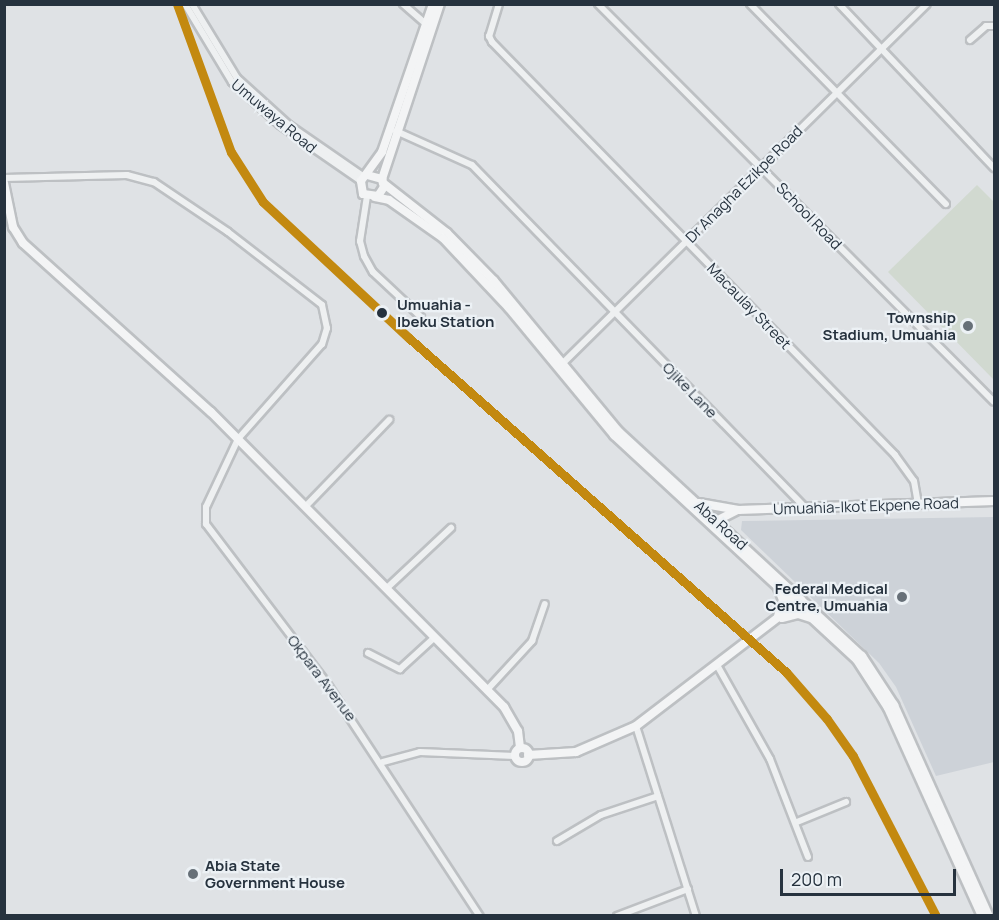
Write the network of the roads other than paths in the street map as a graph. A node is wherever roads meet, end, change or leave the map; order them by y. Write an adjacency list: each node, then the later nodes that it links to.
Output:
1 (403, 4): 10 (street)
2 (433, 4): 10 (main road)
3 (440, 4): 15 (main road)
4 (499, 4): 24 (street, Macaulay Street)
5 (598, 4): 16 (street, School Road)
6 (750, 4): 14 (street)
7 (839, 4): 13 (street)
8 (927, 4): 13 (street, Dr Anagha Ezikpe Road)
9 (190, 5): 19 (street, Umuwaya Road)
10 (426, 24): 19 (main road)
11 (994, 26): 12 (street)
12 (970, 40)
13 (882, 49): 14 (street, Dr Anagha Ezikpe Road); 17 (street)
14 (837, 92): 16 (street, Dr Anagha Ezikpe Road); 23 (street)
15 (396, 132): 20 (main road); 25 (street, Ojike Lane)
16 (762, 167): 24 (street, Dr Anagha Ezikpe Road); 28 (street, School Road)
17 (994, 168)
18 (4, 178): 30 (street, Okpara Avenue)
19 (364, 178): 20 (main road); 22 (main road)
20 (383, 181): 22 (main road); 27 (main road, Aba Road)
21 (4, 183): 30 (main road)
22 (371, 197): 26 (street); 27 (main road, Aba Road)
23 (946, 204)
24 (686, 242): 25 (street, Dr Anagha Ezikpe Road); 33 (street, Macaulay Street)
25 (615, 312): 27 (street, Dr Anagha Ezikpe Road); 36 (street, Ojike Lane)
26 (421, 317)
27 (560, 367): 31 (main road, Aba Road); 39 (main road, Aba Road)
28 (994, 401)
29 (389, 420): 34 (street)
30 (238, 439): 34 (main road); 56 (street, Okpara Avenue)
31 (695, 501): 35 (main road); 39 (main road, Aba Road)
32 (994, 501): 33 (main road, Umuahia-Ikot Ekpene Road)
33 (918, 504): 36 (main road, Umuahia-Ikot Ekpene Road)
34 (306, 506): 43 (main road)
35 (718, 508): 37 (main road); 39 (main road)
36 (806, 509): 37 (main road, Umuahia-Ikot Ekpene Road)
37 (738, 510): 38 (main road)
38 (728, 514): 39 (main road); 41 (main road)
39 (710, 520): 41 (main road, Aba Road); 42 (main road, Aba Road)
40 (451, 528): 43 (street)
41 (724, 528): 44 (main road, Aba Road)
42 (772, 580): 44 (main road, Aba Road); 46 (main road)
43 (387, 588): 48 (main road)
44 (800, 601): 46 (main road); 47 (main road, Aba Road); 57 (main road, Aba Road)
45 (545, 604): 51 (street)
46 (775, 620): 47 (main road); 50 (main road)
47 (818, 622): 57 (main road, Aba Road)
48 (435, 637): 49 (street); 51 (main road)
49 (368, 653)
50 (717, 665): 52 (main road); 60 (street)
51 (487, 690): 53 (main road)
52 (636, 726): 54 (main road); 58 (street)
53 (520, 748): 54 (main road); 55 (main road)
54 (528, 755): 55 (main road)
55 (515, 756): 56 (street)
56 (382, 762): 64 (street, Okpara Avenue)
57 (920, 770): 67 (main road, Aba Road); 68 (main road, Aba Road)
58 (658, 796): 61 (street); 63 (street)
59 (846, 802): 60 (street)
60 (797, 822): 62 (street)
61 (557, 841)
62 (808, 856)
63 (687, 890): 65 (street); 66 (street)
64 (480, 915)
65 (617, 915)
66 (696, 915)
67 (982, 915)
68 (992, 915)

